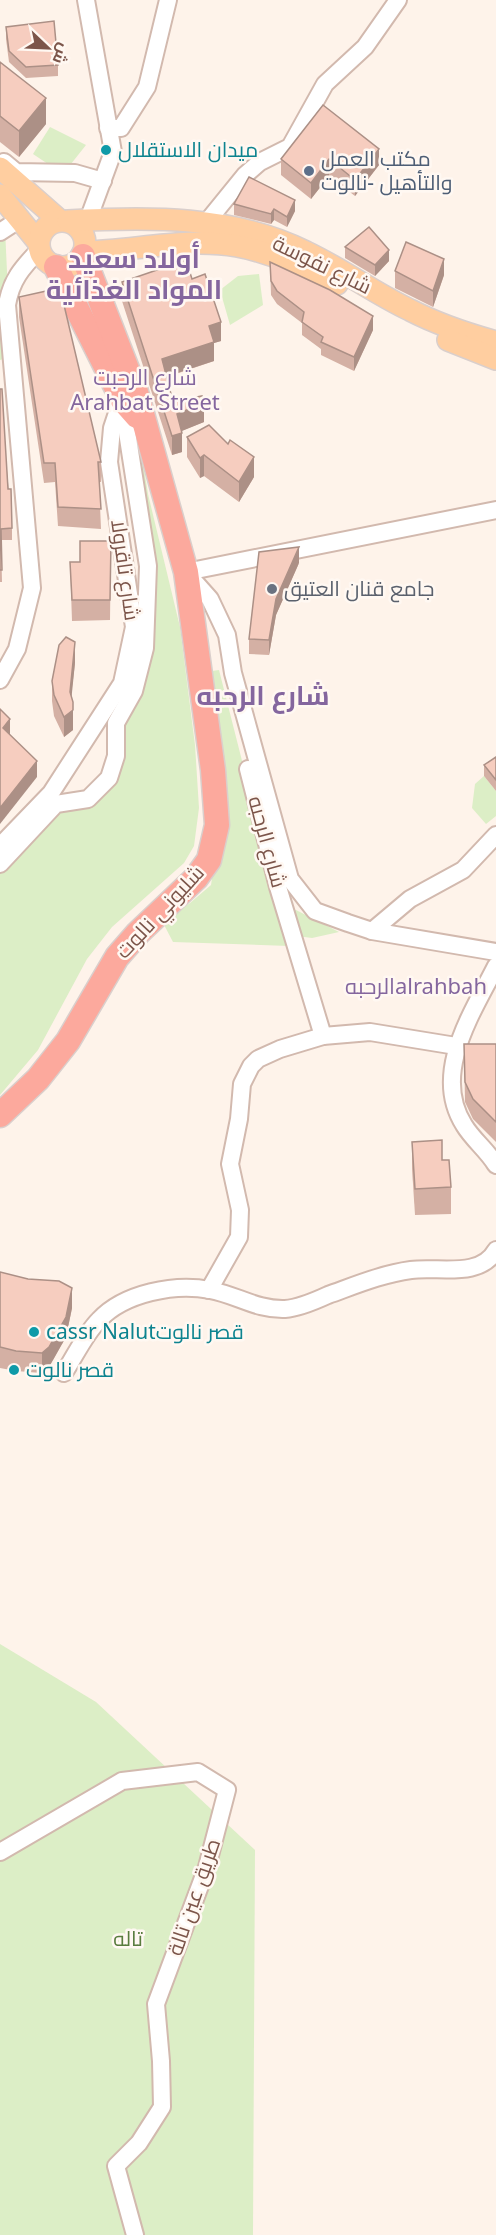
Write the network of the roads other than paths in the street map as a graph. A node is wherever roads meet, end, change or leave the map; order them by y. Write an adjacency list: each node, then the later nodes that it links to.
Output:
1 (86, 0): 4 (street)
2 (168, 0): 4 (street)
3 (398, 0): 11 (street)
4 (108, 128): 7 (street)
5 (0, 159): 7 (street)
6 (0, 168): 10 (main road)
7 (103, 181): 10 (street)
8 (0, 195): 9 (main road)
9 (20, 219): 12 (street); 13 (main road)
10 (71, 220): 11 (main road, شارع نفوسة); 13 (main road); 14 (main road)
11 (206, 223): 15 (main road, شارع نفوسة)
12 (0, 232)
13 (45, 253): 14 (main road); 17 (highway); 22 (street)
14 (83, 254): 16 (main road, شارع نفوسة); 18 (highway)
15 (496, 342)
16 (496, 359)
17 (122, 399): 18 (highway); 24 (street, شارع تاقرولا); 25 (street)
18 (146, 428): 20 (highway, شليوني نالوت)
19 (496, 510): 20 (street)
20 (186, 572): 21 (street); 31 (highway, شليوني نالوت)
21 (230, 646): 26 (street); 29 (street, شارع الرحبه)
22 (0, 680)
23 (496, 835): 26 (street)
24 (0, 846)
25 (0, 864)
26 (372, 931): 27 (street)
27 (496, 952)
28 (496, 966): 30 (street)
29 (323, 1036): 30 (street); 34 (street)
30 (456, 1046): 32 (street)
31 (0, 1115)
32 (496, 1165)
33 (496, 1250): 34 (street)
34 (209, 1290): 35 (street)
35 (64, 1373)
36 (0, 1852): 37 (street, طريق عين تالة)
37 (135, 2235)

